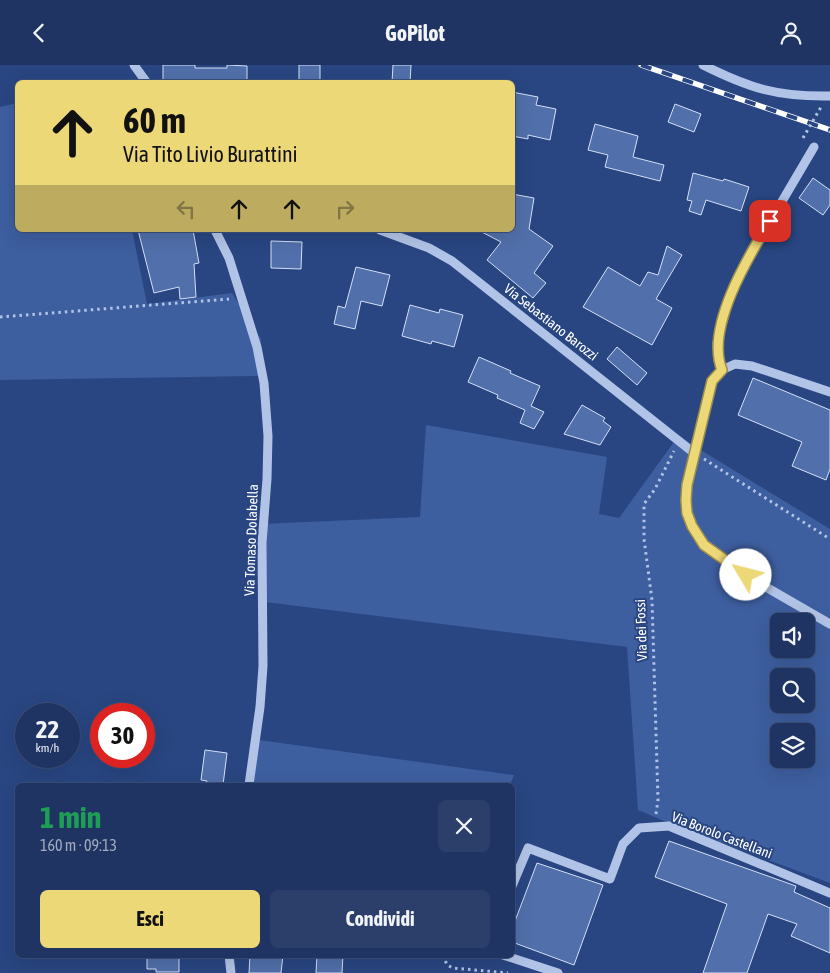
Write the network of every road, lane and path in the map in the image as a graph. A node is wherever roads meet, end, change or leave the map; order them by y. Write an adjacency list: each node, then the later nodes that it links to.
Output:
1 (134, 65): 3 (street)
2 (703, 65): 4 (street)
3 (145, 80)
4 (830, 96)
5 (821, 107): 6 (path, bridge)
6 (803, 138)
7 (814, 147): 12 (street)
8 (215, 232): 10 (street, Via Tomaso Dolabella)
9 (385, 232): 14 (street, Via Sebastiano Barozzi)
10 (242, 298): 11 (path); 18 (street, Via Tomaso Dolabella)
11 (0, 317)
12 (722, 370): 13 (street); 15 (street)
13 (830, 392)
14 (680, 441): 15 (street, Via Sebastiano Barozzi); 19 (path, Via dei Fossi)
15 (694, 453): 16 (path); 17 (street)
16 (830, 539)
17 (830, 624)
18 (248, 783)
19 (654, 827): 20 (street, Via Borolo Castellani); 21 (street, Via Borolo Castellani)
20 (515, 879)
21 (830, 893)
22 (229, 958): 25 (street)
23 (445, 958): 26 (path)
24 (512, 958): 27 (street)
25 (231, 973)
26 (508, 973)
27 (558, 973)

